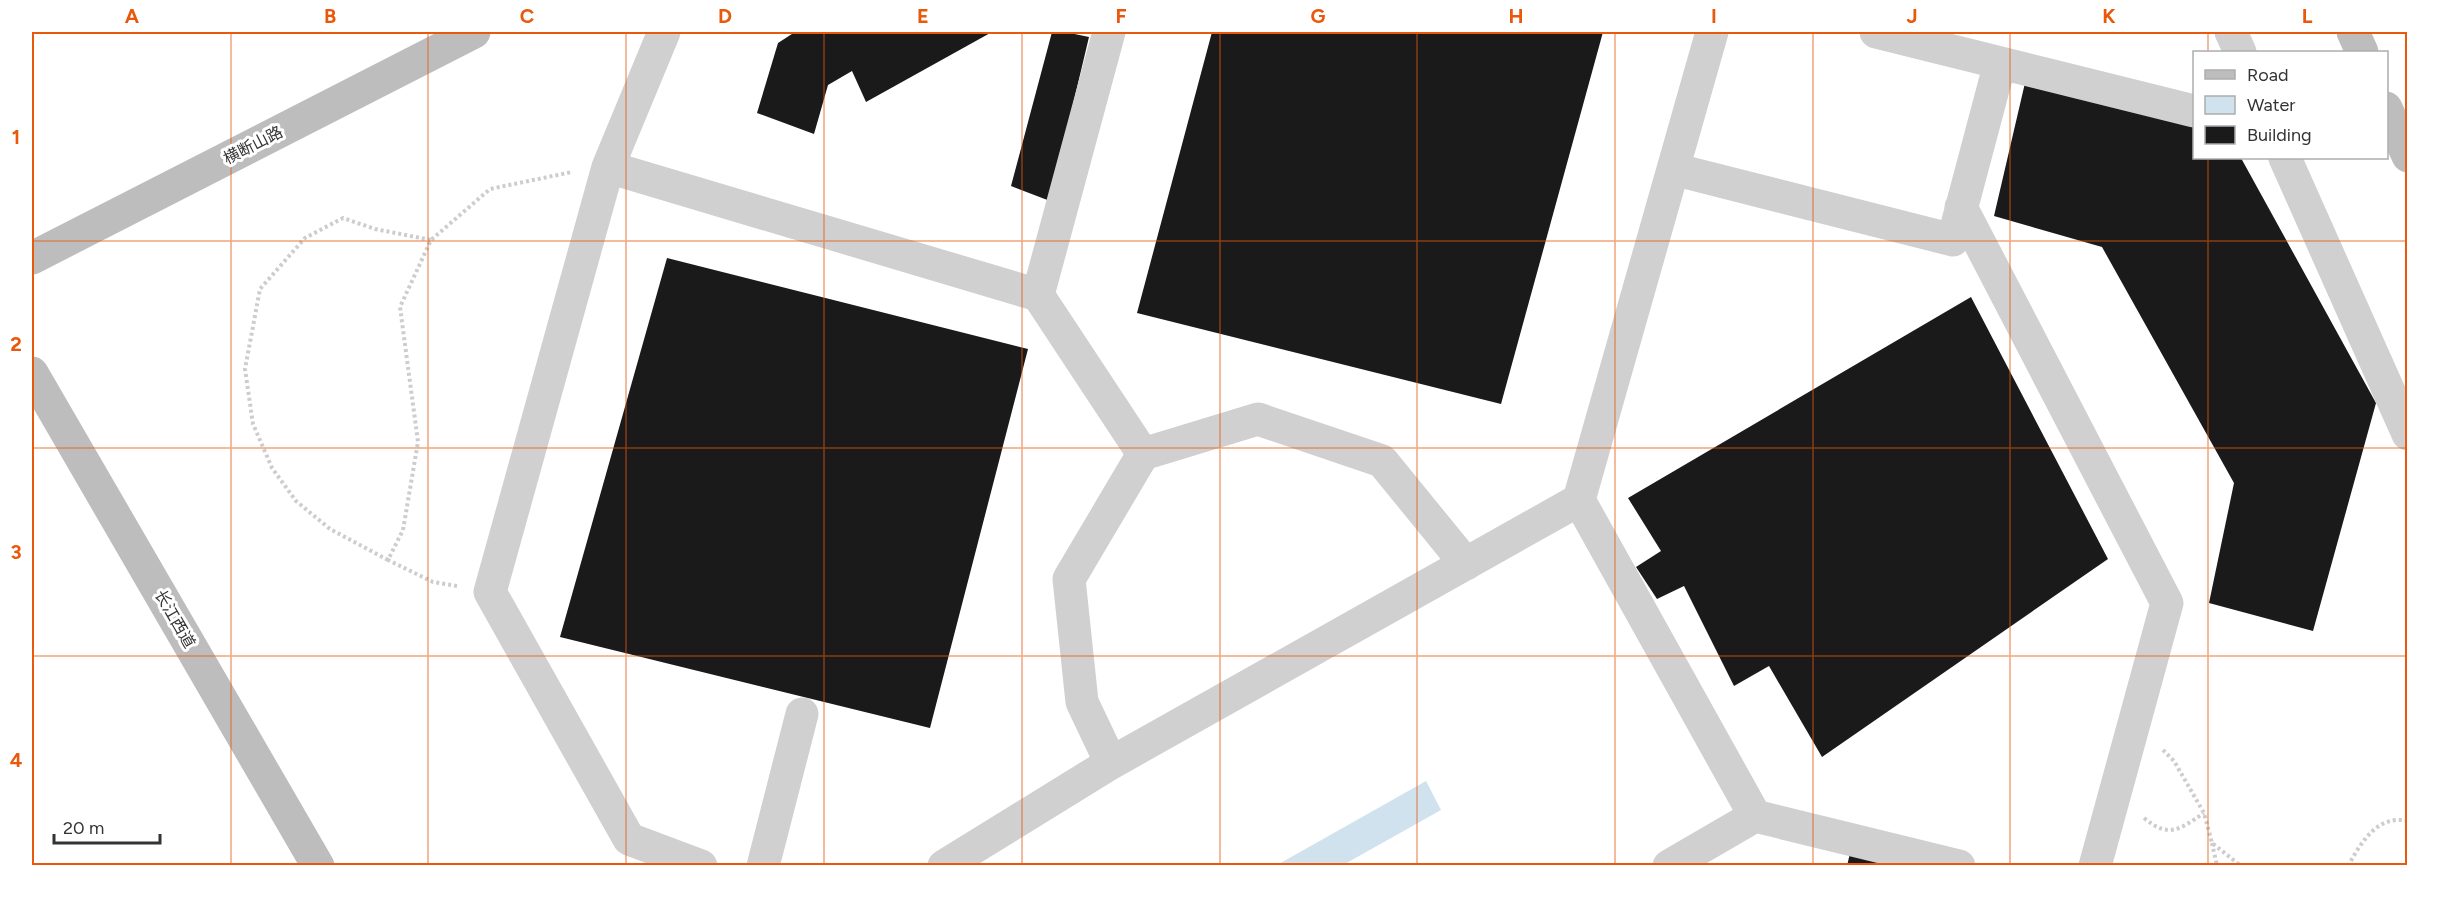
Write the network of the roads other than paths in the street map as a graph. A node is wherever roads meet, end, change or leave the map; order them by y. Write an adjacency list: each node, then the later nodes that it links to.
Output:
1 (474, 32): 18 (main road, 横断山路)
2 (664, 32): 15 (street)
3 (1108, 32): 19 (street)
4 (1712, 32): 16 (street)
5 (1876, 32): 10 (street)
6 (2231, 32): 8 (street)
7 (2353, 32): 9 (main road)
8 (2240, 51)
9 (2362, 51)
10 (2001, 63): 11 (street); 17 (street)
11 (2193, 111)
12 (2388, 112): 13 (main road)
13 (2408, 156)
14 (2285, 159): 21 (street)
15 (608, 167): 19 (street); 29 (street)
16 (1673, 169): 17 (street); 23 (street)
17 (1961, 207): 34 (street)
18 (32, 258)
19 (1038, 295): 22 (street)
20 (32, 373): 28 (main road, 长江西道)
21 (2408, 434)
22 (1143, 454): 24 (street); 26 (street)
23 (1579, 500): 24 (street); 27 (street)
24 (1466, 564): 26 (street)
25 (802, 714): 30 (street)
26 (1111, 763): 31 (street)
27 (1755, 816): 32 (street); 33 (street)
28 (318, 866)
29 (701, 866)
30 (763, 866)
31 (944, 866)
32 (1670, 866)
33 (1959, 866)
34 (2095, 866)

